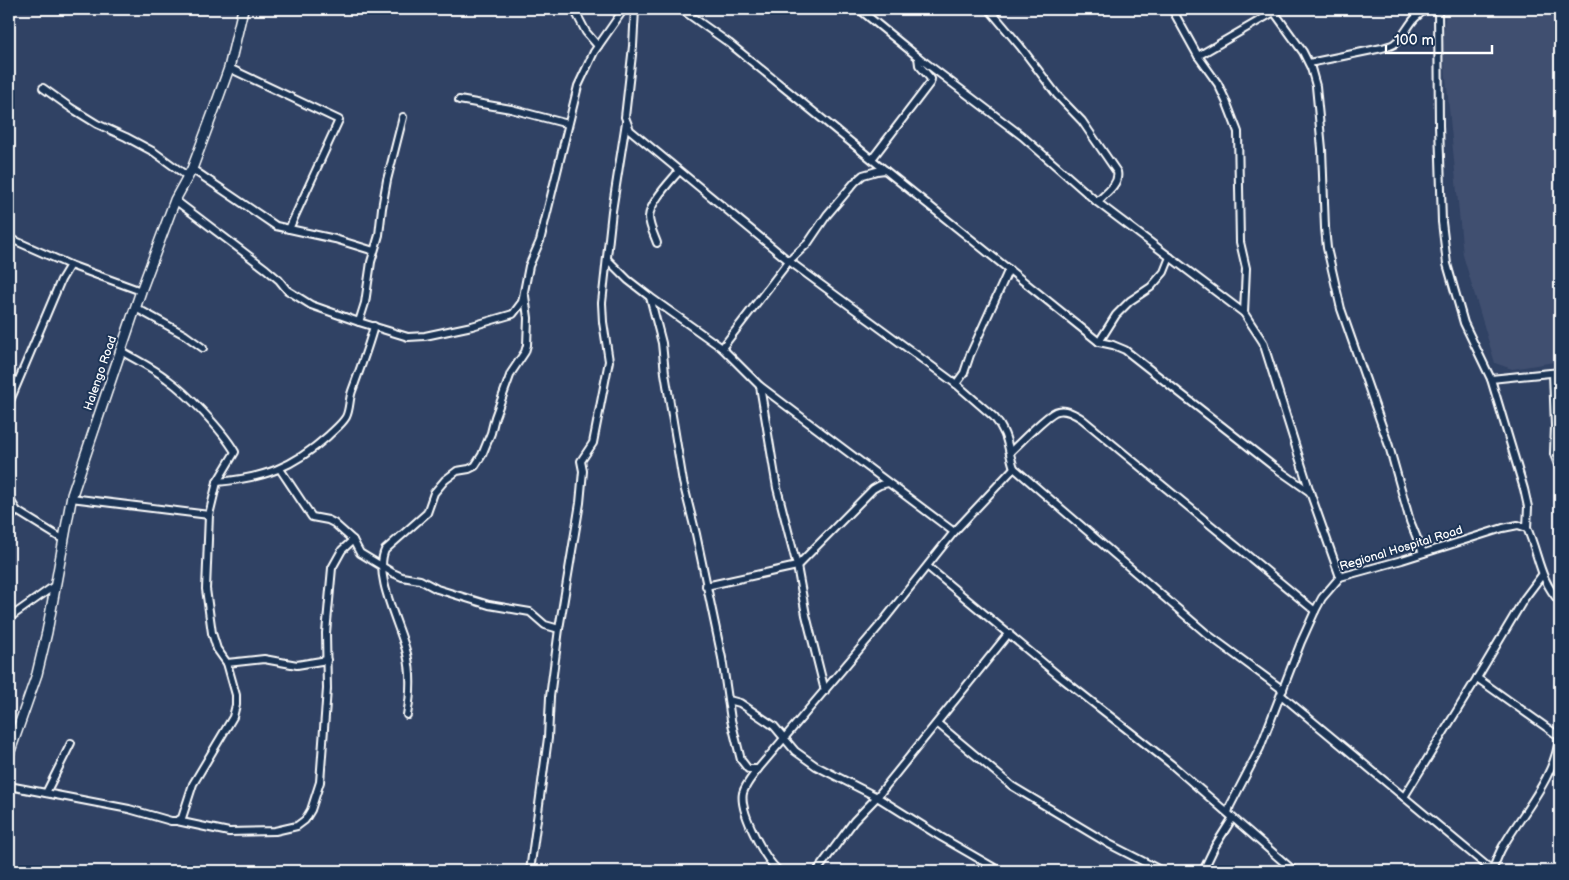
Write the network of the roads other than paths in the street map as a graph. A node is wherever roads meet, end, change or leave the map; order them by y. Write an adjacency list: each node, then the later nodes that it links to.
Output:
1 (243, 9): 16 (street, Halengo Road)
2 (574, 9): 12 (street)
3 (624, 9): 12 (street)
4 (635, 9): 20 (street)
5 (682, 9): 22 (street)
6 (859, 9): 14 (street)
7 (989, 9): 27 (street)
8 (1172, 9): 13 (street)
9 (1428, 9): 15 (street)
10 (1438, 9): 50 (street)
11 (1273, 10): 13 (street); 15 (street)
12 (598, 46): 21 (street)
13 (1198, 56): 41 (street)
14 (918, 57): 22 (street); 27 (street)
15 (1309, 63): 70 (street)
16 (228, 68): 25 (street, Halengo Road); 28 (street)
17 (43, 88): 25 (street)
18 (459, 100): 21 (street)
19 (403, 117): 31 (street)
20 (626, 122): 24 (street); 33 (street)
21 (568, 124): 38 (street)
22 (872, 160): 23 (street)
23 (885, 170): 34 (street); 36 (street)
24 (679, 171): 30 (street); 34 (street)
25 (190, 172): 26 (street, Halengo Road); 28 (street)
26 (175, 200): 37 (street, Halengo Road); 42 (street)
27 (1097, 202): 32 (street)
28 (289, 229): 31 (street)
29 (9, 238): 35 (street)
30 (657, 243)
31 (374, 251): 42 (street)
32 (1170, 257): 41 (street); 44 (street)
33 (608, 260): 39 (street); 81 (street)
34 (789, 261): 46 (street); 51 (street)
35 (70, 266): 37 (street); 53 (street)
36 (1009, 269): 44 (street); 51 (street)
37 (141, 291): 40 (street, Halengo Road)
38 (524, 294): 43 (street); 71 (street)
39 (650, 297): 46 (street); 77 (street)
40 (136, 308): 45 (street); 47 (street, Halengo Road)
41 (1244, 313): 60 (street)
42 (359, 322): 43 (street)
43 (374, 326): 56 (street)
44 (1100, 342): 60 (street)
45 (204, 348)
46 (722, 348): 52 (street)
47 (121, 351): 58 (street); 62 (street, Halengo Road)
48 (1560, 372): 49 (street)
49 (1553, 373): 50 (street); 57 (street)
50 (1491, 379): 66 (street)
51 (956, 384): 54 (street)
52 (760, 386): 59 (street); 72 (street)
53 (9, 403)
54 (1010, 452): 55 (street); 79 (street)
55 (1014, 468): 67 (street); 87 (street)
56 (280, 469): 58 (street); 69 (street)
57 (1560, 470)
58 (217, 482): 64 (street)
59 (888, 484): 67 (street); 72 (street)
60 (1310, 492): 75 (street)
61 (9, 498): 63 (street)
62 (71, 498): 64 (street); 68 (street, Halengo Road)
63 (17, 511): 65 (street); 68 (street)
64 (209, 515): 84 (street)
65 (9, 519)
66 (1527, 528): 70 (street, Regional Hospital Road); 74 (street)
67 (954, 532): 73 (street)
68 (64, 540): 76 (street, Halengo Road)
69 (353, 540): 71 (street); 83 (street)
70 (1423, 553): 75 (street, Regional Hospital Road)
71 (382, 565): 81 (street); 89 (street)
72 (797, 566): 77 (street); 86 (street)
73 (928, 566): 82 (street); 86 (street)
74 (1542, 576): 78 (street); 85 (street)
75 (1340, 577): 79 (street, Regional Hospital Road)
76 (54, 586): 80 (street); 94 (street, Halengo Road)
77 (706, 586): 88 (street)
78 (1560, 602)
79 (1315, 611): 87 (street, Regional Hospital Road)
80 (9, 618)
81 (558, 628): 102 (street)
82 (1008, 633): 90 (street); 100 (street)
83 (326, 660): 84 (street); 101 (street)
84 (226, 663): 101 (street)
85 (1477, 678): 91 (street); 99 (street)
86 (825, 691): 92 (street)
87 (1282, 693): 99 (street); 100 (street, Regional Hospital Road)
88 (729, 700): 92 (street); 95 (street)
89 (407, 715)
90 (937, 723): 98 (street); 106 (street)
91 (1560, 736): 109 (street)
92 (784, 739): 95 (street); 98 (street)
93 (71, 743): 97 (street)
94 (9, 754)
95 (758, 770): 103 (street)
96 (9, 786): 97 (street)
97 (46, 793): 101 (street)
98 (877, 797): 104 (street); 105 (street)
99 (1404, 797): 109 (street)
100 (1230, 816): 107 (street, Regional Hospital Road); 108 (street)
101 (177, 821)
102 (530, 871)
103 (779, 871)
104 (817, 871)
105 (1000, 871)
106 (1162, 871)
107 (1203, 871)
108 (1294, 871)
109 (1493, 871)

